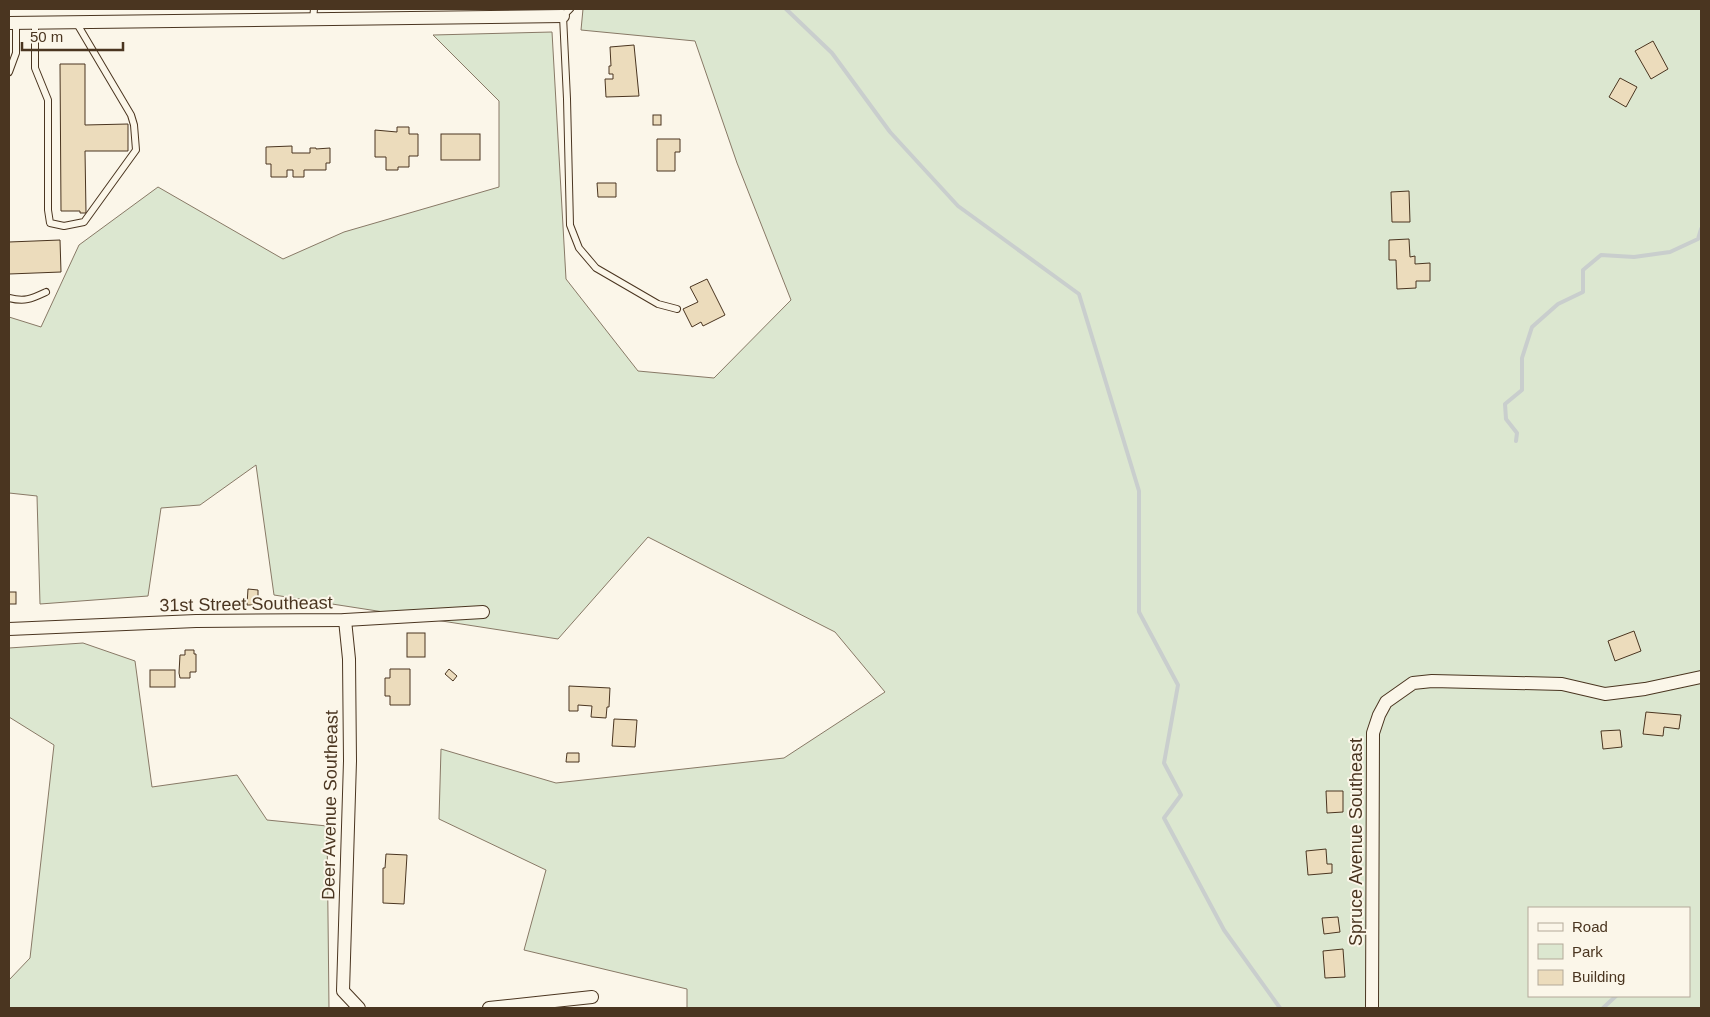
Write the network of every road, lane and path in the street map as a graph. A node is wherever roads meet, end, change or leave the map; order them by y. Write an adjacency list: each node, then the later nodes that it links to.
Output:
1 (566, 12): 2 (street); 9 (lane)
2 (314, 14): 4 (street)
3 (35, 22): 4 (street); 4 (lane); 5 (street)
4 (76, 22)
5 (12, 23): 6 (lane)
6 (9, 72)
7 (46, 292): 8 (lane)
8 (9, 298)
9 (677, 309)
10 (484, 612): 11 (street, 31st Street Southeast)
11 (345, 620): 12 (street, 31st Street Southeast); 15 (street, Deer Avenue Southeast)
12 (9, 629)
13 (1701, 677): 17 (street, Spruce Avenue Southeast)
14 (592, 997): 16 (street)
15 (359, 1008)
16 (489, 1008)
17 (1372, 1008)

